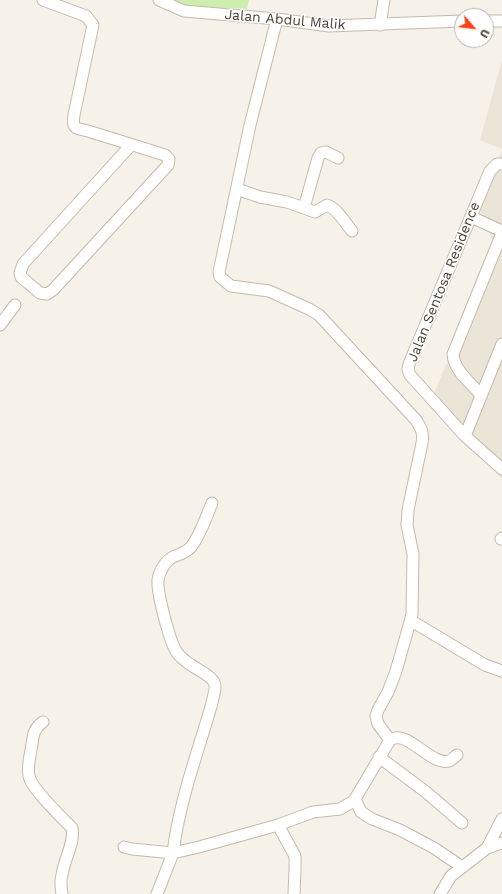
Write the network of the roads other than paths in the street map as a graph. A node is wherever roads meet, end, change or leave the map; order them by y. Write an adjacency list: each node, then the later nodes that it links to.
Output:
1 (43, 0): 7 (street)
2 (159, 0): 4 (street, Jalan Abdul Malik)
3 (384, 0): 6 (street)
4 (277, 19): 6 (street, Jalan Abdul Malik); 10 (street)
5 (454, 21): 6 (street, Jalan Abdul Malik)
6 (380, 25)
7 (131, 145): 7 (street)
8 (338, 158): 11 (street)
9 (502, 164): 12 (street, Jalan Sentosa Residence)
10 (237, 189): 11 (street); 22 (street)
11 (304, 208): 13 (street)
12 (471, 217): 14 (street); 19 (street, Jalan Sentosa Residence)
13 (352, 231)
14 (502, 232): 18 (street)
15 (15, 305): 16 (street)
16 (0, 325)
17 (502, 345): 18 (street)
18 (482, 395): 19 (street)
19 (465, 436): 20 (street, Jalan Sentosa Residence)
20 (502, 467)
21 (212, 503): 35 (street)
22 (410, 622): 23 (street); 25 (street)
23 (502, 671)
24 (43, 722): 37 (street)
25 (390, 740): 26 (street); 27 (street)
26 (457, 755)
27 (379, 757): 28 (street); 30 (street)
28 (355, 799): 31 (street); 36 (street)
29 (502, 819): 34 (street)
30 (462, 823)
31 (278, 825): 35 (street); 39 (street)
32 (502, 844): 34 (street)
33 (124, 847): 35 (street)
34 (487, 848): 36 (street)
35 (173, 853): 38 (street)
36 (462, 867): 40 (street)
37 (62, 894)
38 (157, 894)
39 (294, 894)
40 (440, 894)

